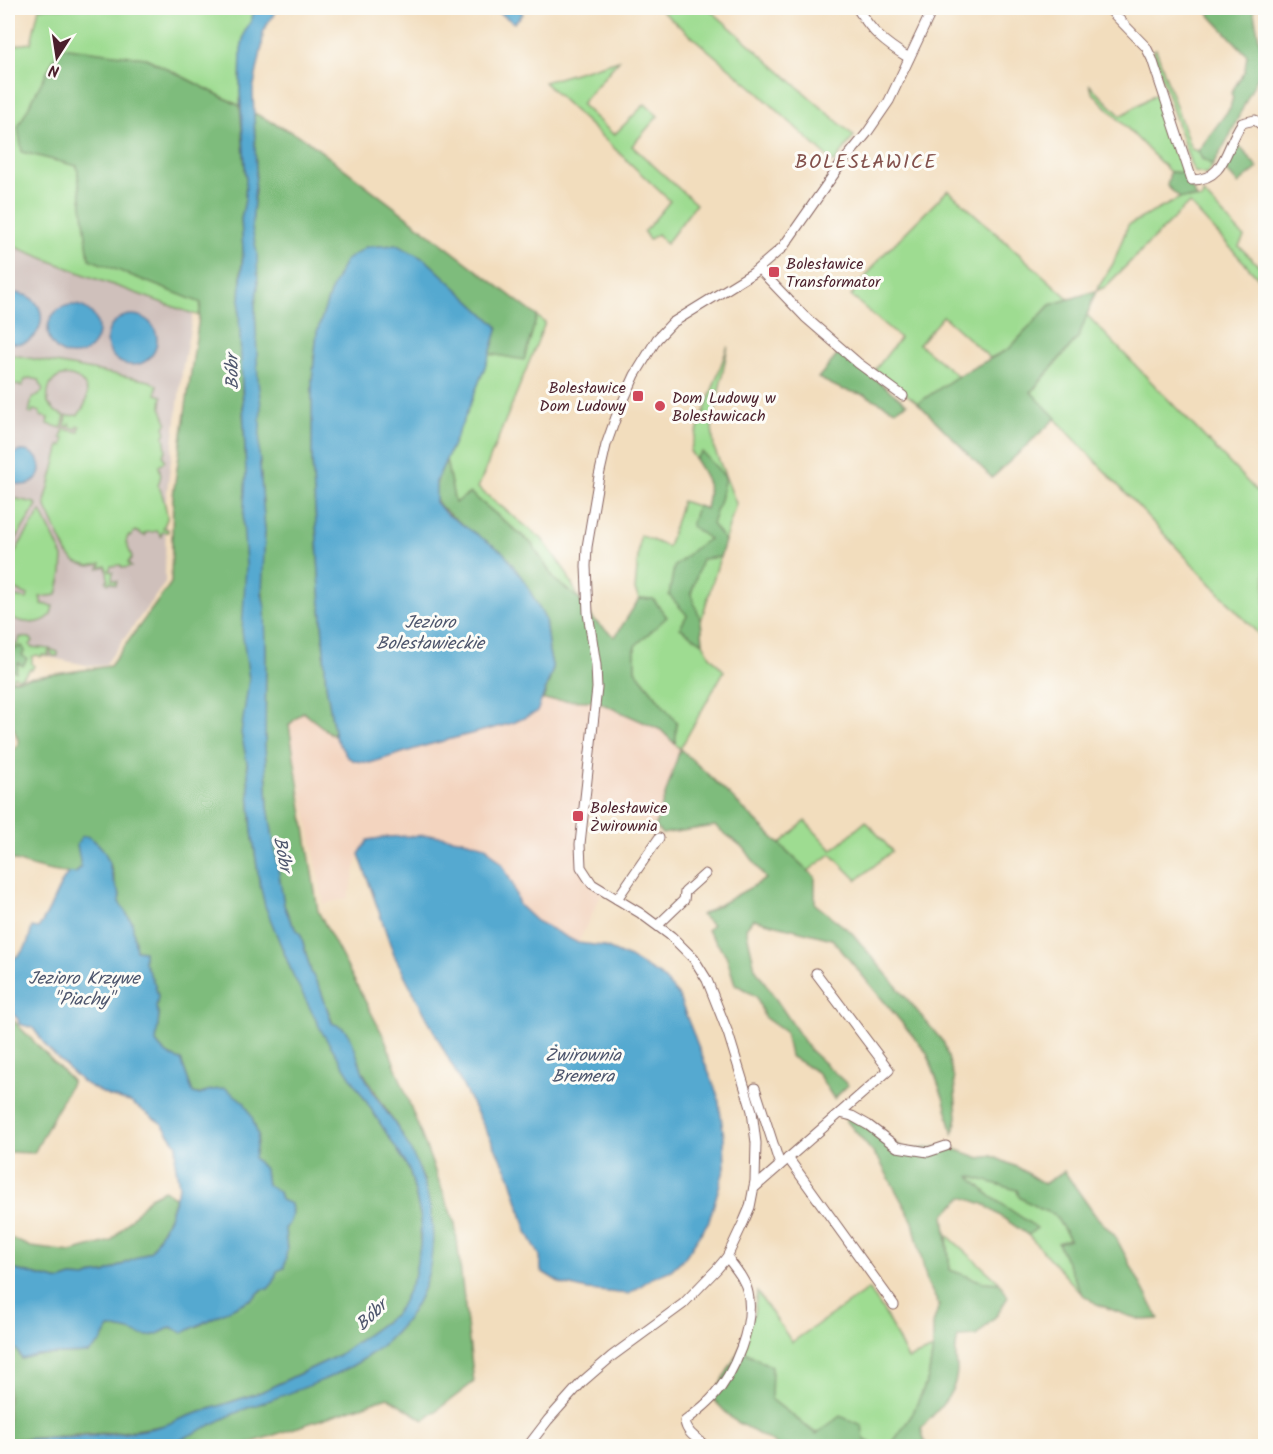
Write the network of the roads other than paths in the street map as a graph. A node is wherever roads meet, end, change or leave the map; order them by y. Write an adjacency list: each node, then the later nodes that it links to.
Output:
1 (857, 8): 4 (street)
2 (933, 8): 4 (street)
3 (1108, 8): 5 (street)
4 (909, 58): 6 (street)
5 (1266, 128)
6 (759, 269): 7 (street); 10 (street)
7 (903, 396)
8 (659, 838): 10 (street)
9 (705, 874): 11 (street)
10 (617, 899): 11 (street)
11 (658, 925): 18 (street)
12 (816, 973): 14 (street)
13 (755, 1088): 17 (street)
14 (840, 1113): 15 (street); 16 (street)
15 (946, 1146)
16 (788, 1158): 17 (street); 20 (street)
17 (780, 1165): 18 (street)
18 (754, 1188): 19 (street)
19 (727, 1257): 21 (street); 22 (street)
20 (894, 1305)
21 (528, 1446)
22 (700, 1446)

